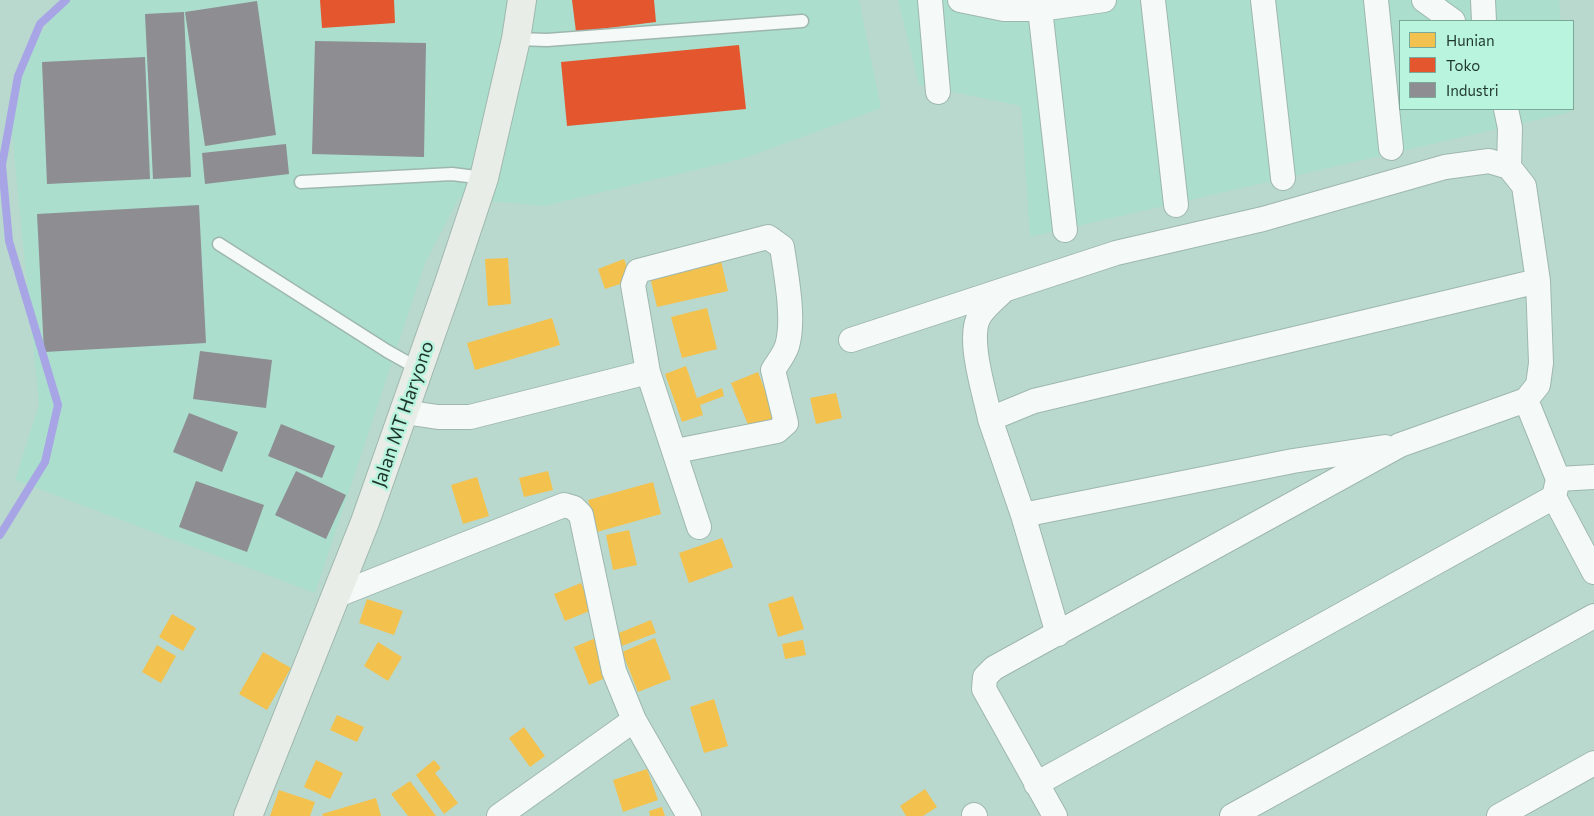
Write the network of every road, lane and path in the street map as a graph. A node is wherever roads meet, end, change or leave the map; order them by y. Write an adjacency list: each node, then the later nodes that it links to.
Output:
1 (522, 0): 14 (main road, Jalan MT Haryono)
2 (930, 0): 15 (street)
3 (960, 0): 10 (street)
4 (1104, 0): 10 (street)
5 (1154, 0): 22 (street)
6 (1263, 0): 20 (street)
7 (1376, 0): 17 (street)
8 (1424, 0): 11 (street)
9 (1483, 0): 12 (street)
10 (1040, 4): 23 (street)
11 (1453, 20)
12 (1484, 20)
13 (802, 21): 14 (lane)
14 (516, 39): 19 (main road, Jalan MT Haryono)
15 (938, 92)
16 (1506, 110): 18 (street)
17 (1391, 148)
18 (1509, 167): 25 (street); 26 (street)
19 (484, 178): 21 (lane); 28 (main road, Jalan MT Haryono)
20 (1283, 178)
21 (301, 182)
22 (1176, 205)
23 (1065, 230)
24 (219, 244): 28 (lane)
25 (1538, 280): 30 (street); 32 (street)
26 (1003, 291): 27 (street); 32 (street)
27 (851, 340)
28 (419, 369): 31 (main road, Jalan MT Haryono)
29 (648, 372): 31 (street); 34 (street); 34 (street)
30 (1526, 400): 33 (street); 36 (street)
31 (404, 412): 40 (main road, Jalan MT Haryono)
32 (990, 419): 37 (street)
33 (1400, 445): 37 (street); 42 (street)
34 (676, 452): 38 (street)
35 (1594, 477): 36 (street)
36 (1556, 488): 39 (street); 45 (street)
37 (1023, 515): 42 (street)
38 (699, 527)
39 (1594, 572)
40 (335, 596): 43 (street); 46 (main road, Jalan MT Haryono)
41 (1594, 616): 50 (street)
42 (1058, 634): 45 (street)
43 (634, 720): 47 (street); 48 (street)
44 (1594, 763): 51 (street)
45 (1036, 784): 49 (street)
46 (248, 816)
47 (499, 816)
48 (689, 816)
49 (1055, 816)
50 (1232, 816)
51 (1499, 816)

